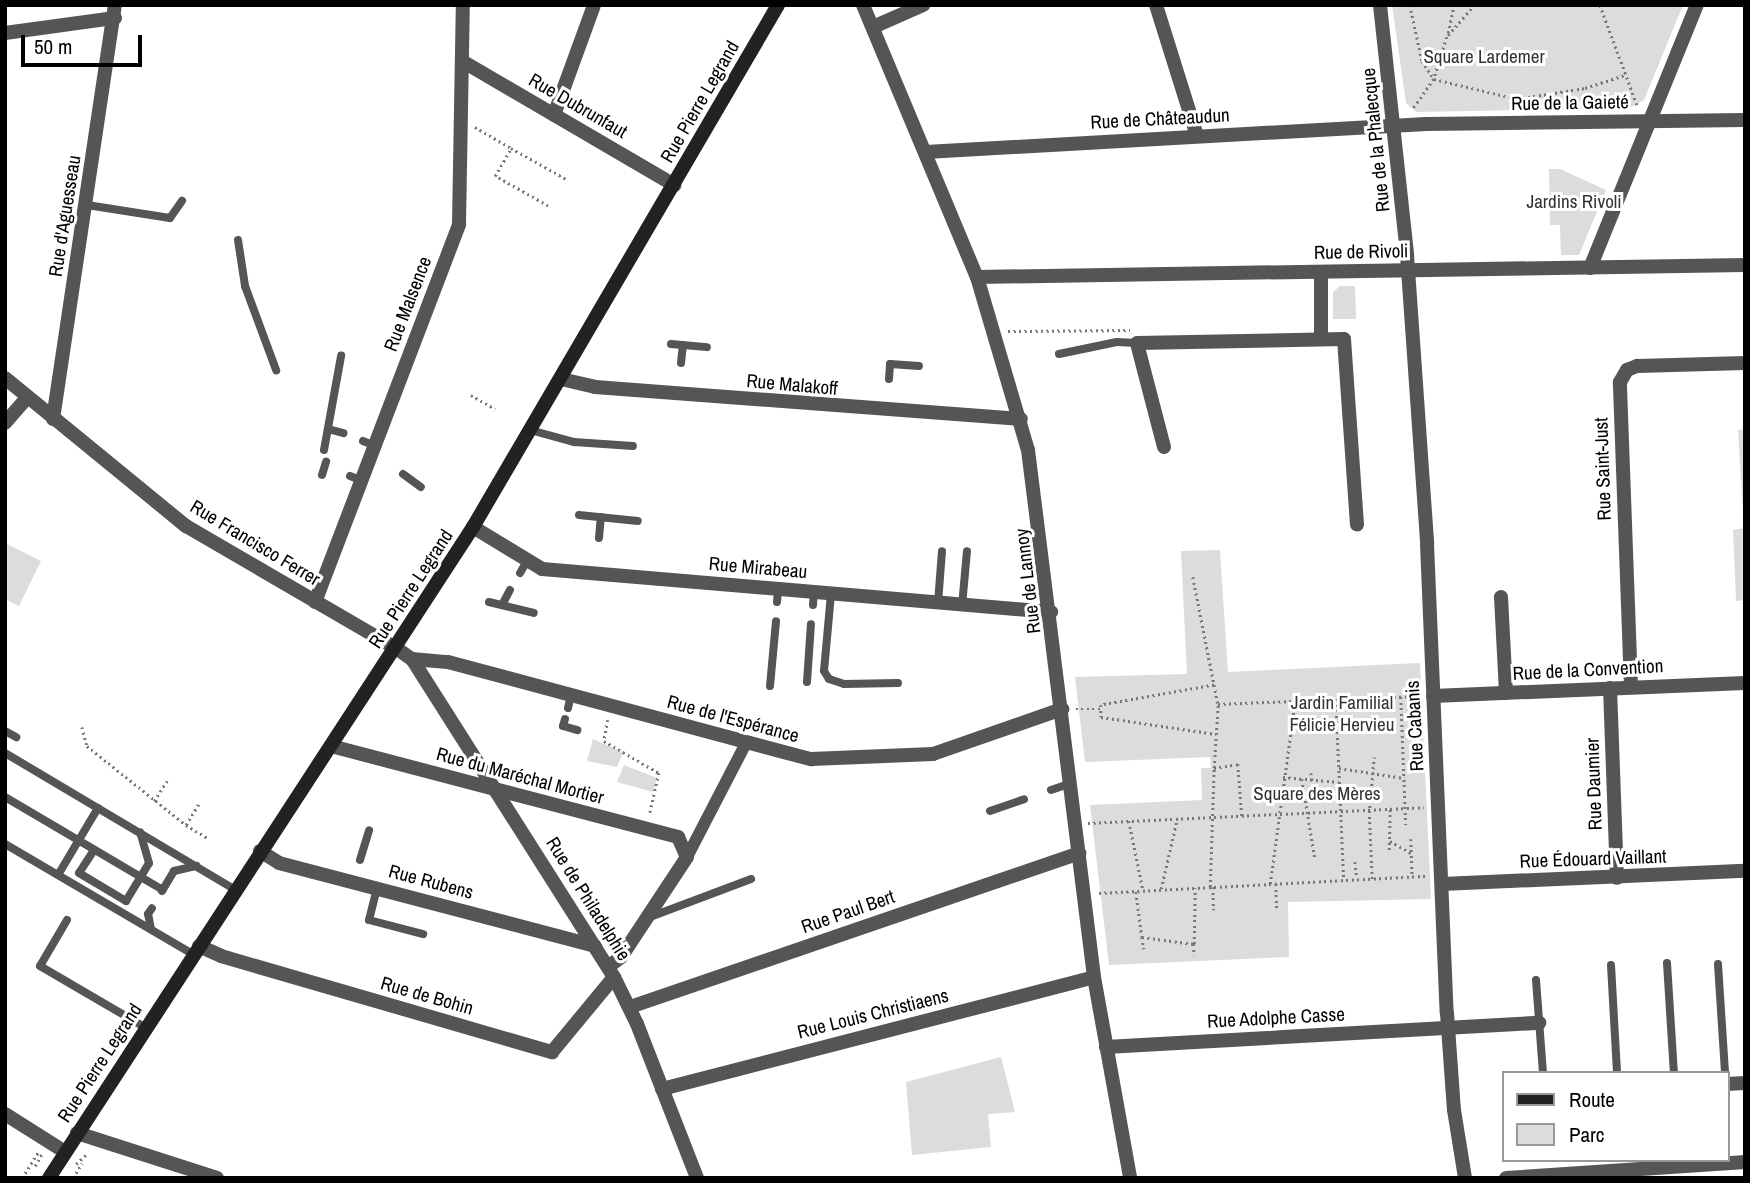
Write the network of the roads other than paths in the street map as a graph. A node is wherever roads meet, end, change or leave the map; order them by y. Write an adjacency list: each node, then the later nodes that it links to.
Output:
1 (463, 5): 12 (street, Rue Malsence)
2 (594, 5): 13 (street)
3 (778, 5): 19 (main road, Rue Pierre Legrand)
4 (863, 5): 10 (street, Rue de Lannoy)
5 (923, 5): 10 (street)
6 (1156, 5): 17 (street)
7 (1380, 5): 16 (street, Rue de la Phalecque)
8 (1697, 5): 15 (street)
9 (115, 11): 11 (street); 21 (street, Rue d'Aguesseau)
10 (873, 27): 18 (street, Rue de Lannoy)
11 (5, 33)
12 (462, 61): 13 (street, Rue Dubrunfaut); 65 (street, Rue Malsence)
13 (554, 115): 19 (street, Rue Dubrunfaut)
14 (1745, 120): 15 (street, Rue de la Gaieté)
15 (1648, 121): 16 (street, Rue de la Gaieté); 24 (street)
16 (1396, 126): 17 (street, Rue de Châteaudun); 25 (street, Rue de la Phalecque)
17 (1197, 136): 18 (street, Rue de Châteaudun)
18 (926, 152): 27 (street, Rue de Lannoy)
19 (674, 185): 40 (main road, Rue Pierre Legrand)
20 (182, 201): 21 (lane)
21 (87, 205): 43 (street, Rue d'Aguesseau)
22 (238, 240): 38 (lane)
23 (1745, 265): 24 (street, Rue de Rivoli)
24 (1590, 268): 25 (street, Rue de Rivoli)
25 (1408, 271): 26 (street, Rue de Rivoli); 83 (street, Rue Cabanis)
26 (1321, 272): 27 (street, Rue de Rivoli); 28 (street)
27 (977, 277): 44 (street, Rue de Lannoy)
28 (1321, 339): 29 (street); 57 (street)
29 (1137, 343): 33 (lane); 50 (street)
30 (671, 344): 31 (lane)
31 (682, 345): 32 (lane); 35 (lane)
32 (707, 347)
33 (1059, 354)
34 (341, 356): 46 (lane)
35 (681, 362)
36 (1745, 363): 80 (street, Rue Saint-Just)
37 (919, 366): 41 (lane)
38 (276, 370)
39 (5, 378): 42 (street, Rue Francisco Ferrer)
40 (561, 379): 44 (street, Rue Malakoff); 47 (main road, Rue Pierre Legrand)
41 (889, 379)
42 (27, 398): 43 (street, Rue Francisco Ferrer); 45 (street)
43 (53, 419): 65 (street, Rue Francisco Ferrer)
44 (1021, 419): 71 (street, Rue de Lannoy)
45 (5, 423)
46 (328, 429): 48 (lane); 51 (lane)
47 (530, 430): 49 (lane); 58 (main road, Rue Pierre Legrand)
48 (343, 433)
49 (633, 446)
50 (1164, 447)
51 (324, 450)
52 (403, 474): 53 (lane)
53 (421, 487)
54 (579, 515): 55 (lane)
55 (601, 517): 56 (lane); 59 (lane)
56 (638, 521)
57 (1357, 525)
58 (473, 527): 63 (street, Rue Mirabeau); 74 (main road, Rue Pierre Legrand)
59 (599, 538)
60 (942, 551): 67 (lane)
61 (967, 551): 69 (lane)
62 (510, 590): 68 (lane)
63 (831, 594): 67 (street, Rue Mirabeau); 77 (lane)
64 (1501, 597): 82 (street)
65 (315, 601): 74 (street, Rue Francisco Ferrer)
66 (489, 602): 68 (lane)
67 (938, 603): 69 (street, Rue Mirabeau)
68 (502, 605): 70 (lane)
69 (962, 606): 71 (street, Rue Mirabeau)
70 (534, 612)
71 (1051, 612): 84 (street, Rue de Lannoy)
72 (776, 621): 79 (lane)
73 (811, 624): 76 (lane)
74 (397, 648): 75 (street); 90 (main road, Rue Pierre Legrand)
75 (412, 659): 89 (street, Rue de l'Espérance); 93 (street, Rue de Philadelphie)
76 (807, 681)
77 (898, 683)
78 (1745, 683): 80 (street, Rue de la Convention)
79 (771, 686)
80 (1631, 687): 81 (street, Rue de la Convention)
81 (1610, 688): 82 (street, Rue de la Convention); 112 (street, Rue Daumier)
82 (1506, 693): 83 (street, Rue de la Convention)
83 (1433, 696): 114 (street, Rue Cabanis)
84 (1062, 709): 89 (street, Rue de l'Espérance); 92 (street, Rue de Lannoy)
85 (565, 719): 86 (lane)
86 (577, 730)
87 (5, 731): 88 (lane)
88 (16, 737)
89 (746, 743): 106 (street)
90 (331, 746): 93 (street, Rue du Maréchal Mortier); 104 (main road, Rue Pierre Legrand)
91 (5, 753): 97 (lane)
92 (1071, 783): 94 (lane); 105 (street, Rue de Lannoy)
93 (497, 790): 106 (street, Rue du Maréchal Mortier); 122 (street, Rue de Philadelphie)
94 (1051, 790)
95 (5, 797): 101 (lane)
96 (1024, 799): 98 (lane)
97 (98, 808): 100 (lane); 101 (lane)
98 (990, 811)
99 (369, 830): 107 (lane)
100 (140, 832): 108 (lane); 111 (lane)
101 (78, 840): 103 (lane); 110 (lane)
102 (5, 844): 110 (lane)
103 (94, 850): 111 (lane); 111 (lane)
104 (260, 851): 115 (street, Rue Rubens); 116 (main road, Rue Pierre Legrand)
105 (1079, 853): 128 (street, Rue de Lannoy); 130 (street, Rue Paul Bert)
106 (687, 857): 118 (street)
107 (360, 860)
108 (196, 866): 111 (lane); 116 (lane)
109 (1745, 871): 112 (street, Rue Édouard Vaillant)
110 (58, 875): 120 (lane)
111 (141, 877)
112 (1617, 878): 114 (street, Rue Édouard Vaillant)
113 (751, 879): 118 (lane)
114 (1442, 880): 133 (street, Rue Cabanis)
115 (377, 888): 121 (lane); 122 (street, Rue Rubens)
116 (236, 890): 123 (main road, Rue Pierre Legrand)
117 (152, 908): 120 (lane)
118 (647, 918): 127 (street)
119 (67, 920): 132 (lane)
120 (151, 929): 123 (lane)
121 (423, 934)
122 (595, 946): 127 (street, Rue de Philadelphie)
123 (197, 950): 127 (street, Rue de Bohin); 132 (main road, Rue Pierre Legrand)
124 (1667, 963): 137 (lane)
125 (1718, 964): 138 (lane)
126 (1611, 965): 136 (lane)
127 (611, 972): 130 (street, Rue de Philadelphie)
128 (1094, 977): 134 (street, Rue de Lannoy); 139 (street, Rue Louis Christiaens)
129 (1536, 980): 131 (lane)
130 (630, 1007): 139 (street, Rue de Philadelphie)
131 (1539, 1023): 133 (street, Rue Adolphe Casse); 135 (lane)
132 (146, 1028): 141 (main road, Rue Pierre Legrand)
133 (1448, 1028): 134 (street, Rue Adolphe Casse); 149 (street, Rue Cabanis)
134 (1106, 1047): 148 (street, Rue de Lannoy)
135 (1543, 1071)
136 (1617, 1071)
137 (1674, 1071)
138 (1725, 1071)
139 (662, 1089): 147 (street, Rue de Philadelphie)
140 (5, 1114): 142 (street)
141 (77, 1133): 142 (main road, Rue Pierre Legrand); 146 (street)
142 (65, 1152): 145 (main road, Rue Pierre Legrand)
143 (1745, 1162): 144 (street)
144 (1657, 1164): 150 (street)
145 (50, 1178)
146 (217, 1178)
147 (697, 1178)
148 (1130, 1178)
149 (1465, 1178)
150 (1506, 1178)

